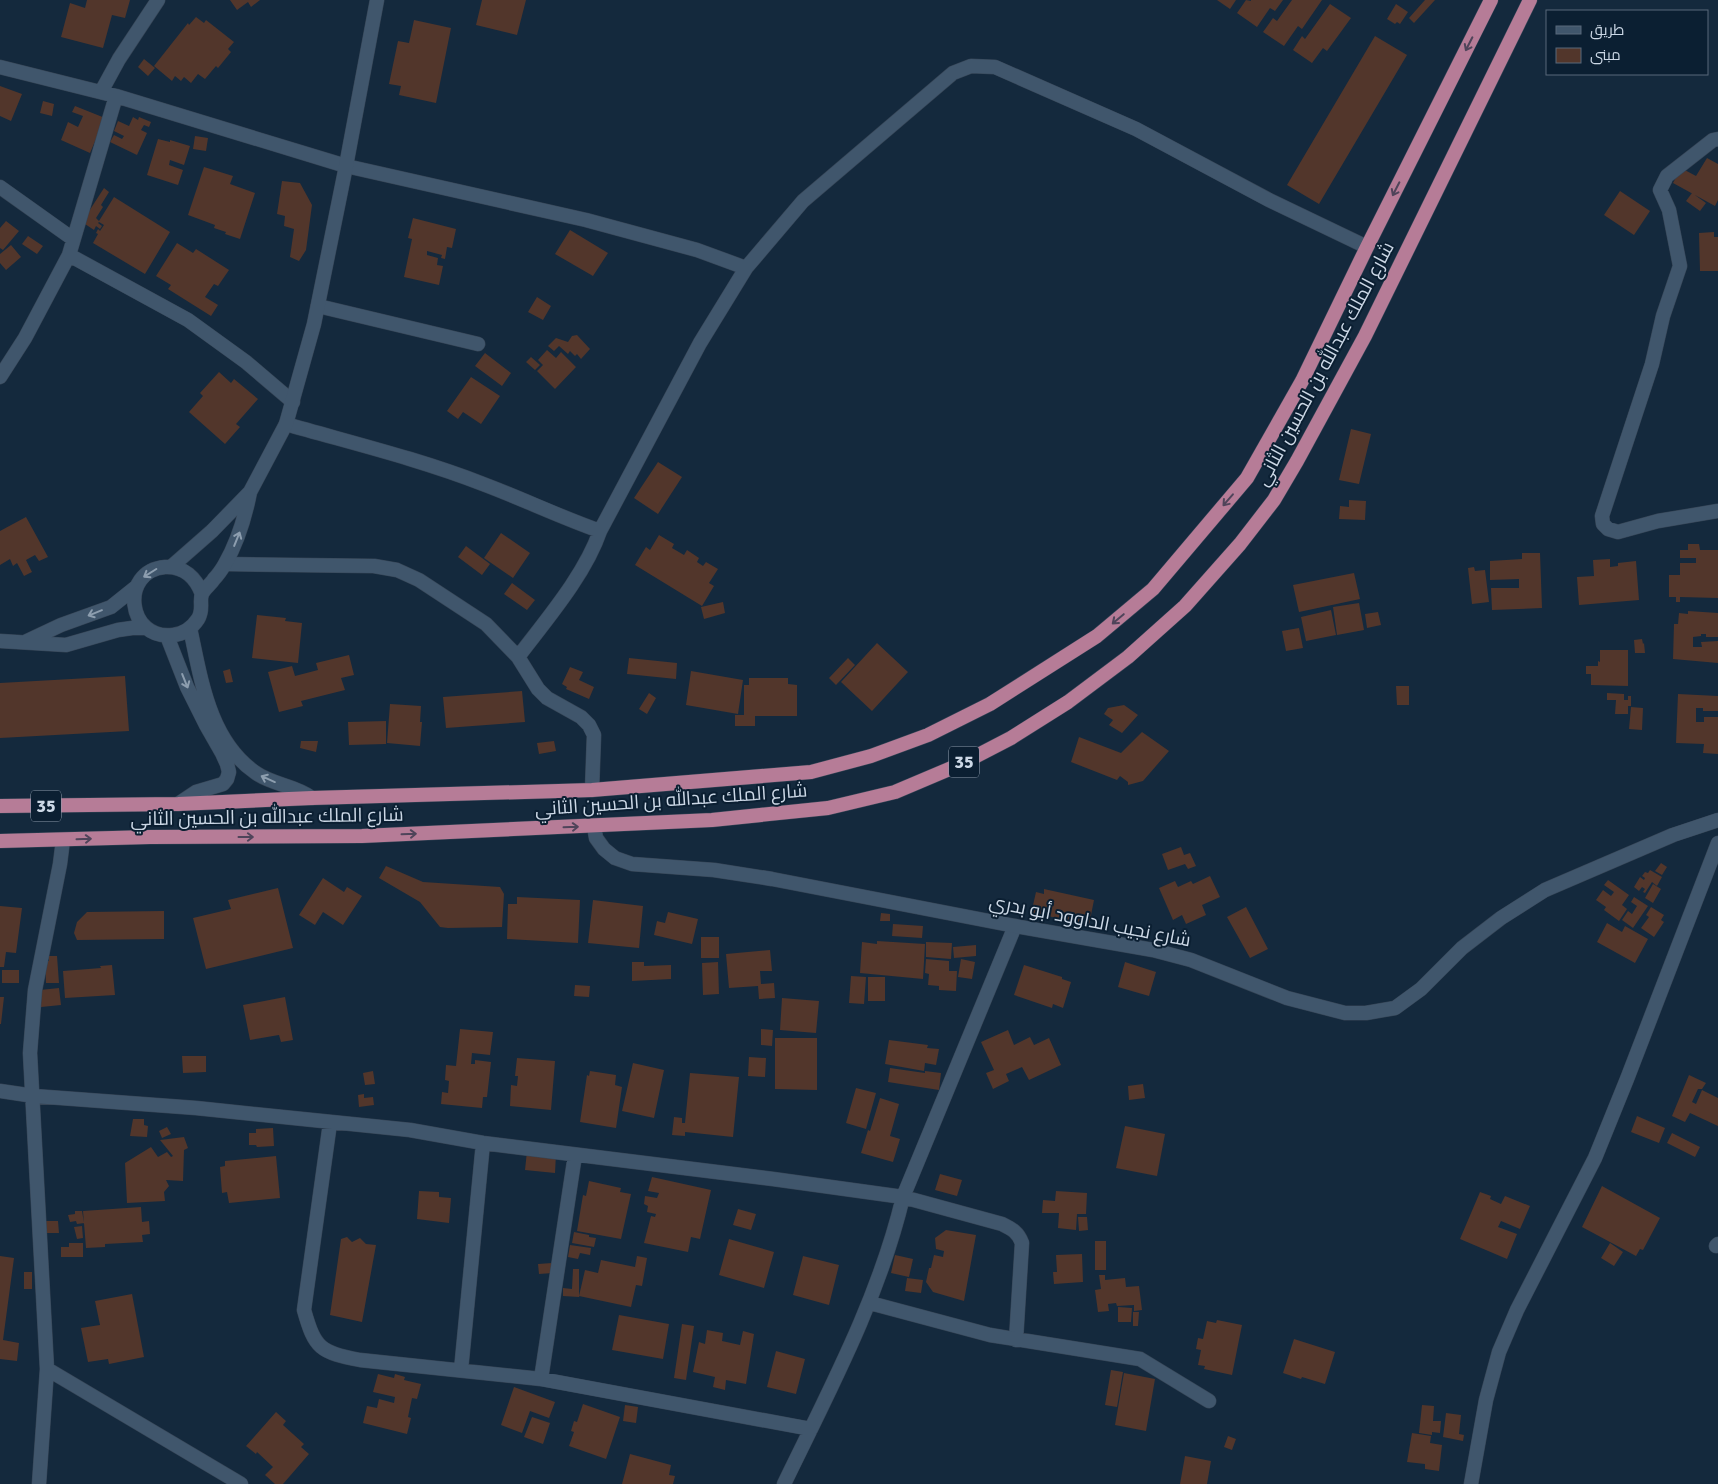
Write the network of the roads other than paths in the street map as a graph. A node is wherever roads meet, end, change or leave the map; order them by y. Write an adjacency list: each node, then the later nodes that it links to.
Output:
1 (158, 0): 6 (street)
2 (377, 0): 9 (street)
3 (1491, 0): 12 (highway, شارع الملك عبدالله بن الحسين الثاني / 35, one-way to 12)
4 (1530, 0): 39 (highway, شارع الملك عبدالله بن الحسين الثاني / 35)
5 (0, 68): 6 (street)
6 (101, 92): 7 (street)
7 (116, 96): 9 (street); 11 (street)
8 (1718, 139): 21 (street)
9 (346, 166): 14 (street); 15 (street)
10 (0, 187): 11 (street)
11 (73, 239): 13 (street)
12 (1367, 247): 14 (street); 34 (highway, شارع الملك عبدالله بن الحسين الثاني / 35, one-way to 34)
13 (69, 255): 17 (street); 18 (street)
14 (746, 268): 22 (street)
15 (318, 306): 16 (street); 18 (street)
16 (478, 344)
17 (0, 377)
18 (293, 402): 19 (street)
19 (286, 424): 20 (street); 22 (street)
20 (250, 492): 23 (street, one-way to 20); 24 (street)
21 (1718, 511)
22 (600, 530): 32 (street)
23 (225, 564): 26 (street); 32 (street)
24 (171, 567): 25 (street, one-way to 25); 26 (street)
25 (136, 587): 27 (street); 31 (street, one-way to 31)
26 (202, 594): 28 (street)
27 (146, 628): 29 (street); 31 (street)
28 (190, 628): 29 (street); 33 (street)
29 (167, 636): 33 (street, one-way to 33)
30 (0, 641): 31 (street)
31 (27, 642)
32 (518, 657): 34 (street)
33 (210, 723): 35 (street, one-way to 33); 36 (street)
34 (592, 790): 35 (highway, شارع الملك عبدالله بن الحسين الثاني / 35)
35 (312, 798): 36 (highway, شارع الملك عبدالله بن الحسين الثاني / 35)
36 (178, 804): 37 (highway, شارع الملك عبدالله بن الحسين الثاني / 35)
37 (0, 806)
38 (1718, 820): 43 (street, شارع نجيب الداوود أبو بدري)
39 (594, 826): 40 (highway, شارع الملك عبدالله بن الحسين الثاني / 35, one-way to 39); 43 (street, شارع نجيب الداوود أبو بدري)
40 (63, 840): 41 (highway, شارع الملك عبدالله بن الحسين الثاني / 35); 45 (street)
41 (0, 841)
42 (1718, 843): 60 (street)
43 (1015, 926): 49 (street)
44 (0, 1091): 45 (street)
45 (34, 1096): 46 (street); 52 (street)
46 (330, 1123): 47 (street); 53 (street)
47 (483, 1142): 48 (street); 53 (street)
48 (575, 1155): 49 (street); 54 (street)
49 (903, 1197): 50 (street); 51 (street)
50 (870, 1303): 51 (street); 56 (street)
51 (1016, 1340): 55 (street)
52 (48, 1369): 57 (street); 58 (street)
53 (461, 1370): 54 (street)
54 (541, 1379): 56 (street)
55 (1209, 1401)
56 (811, 1429): 59 (street)
57 (39, 1484)
58 (241, 1484)
59 (784, 1484)
60 (1471, 1484)

